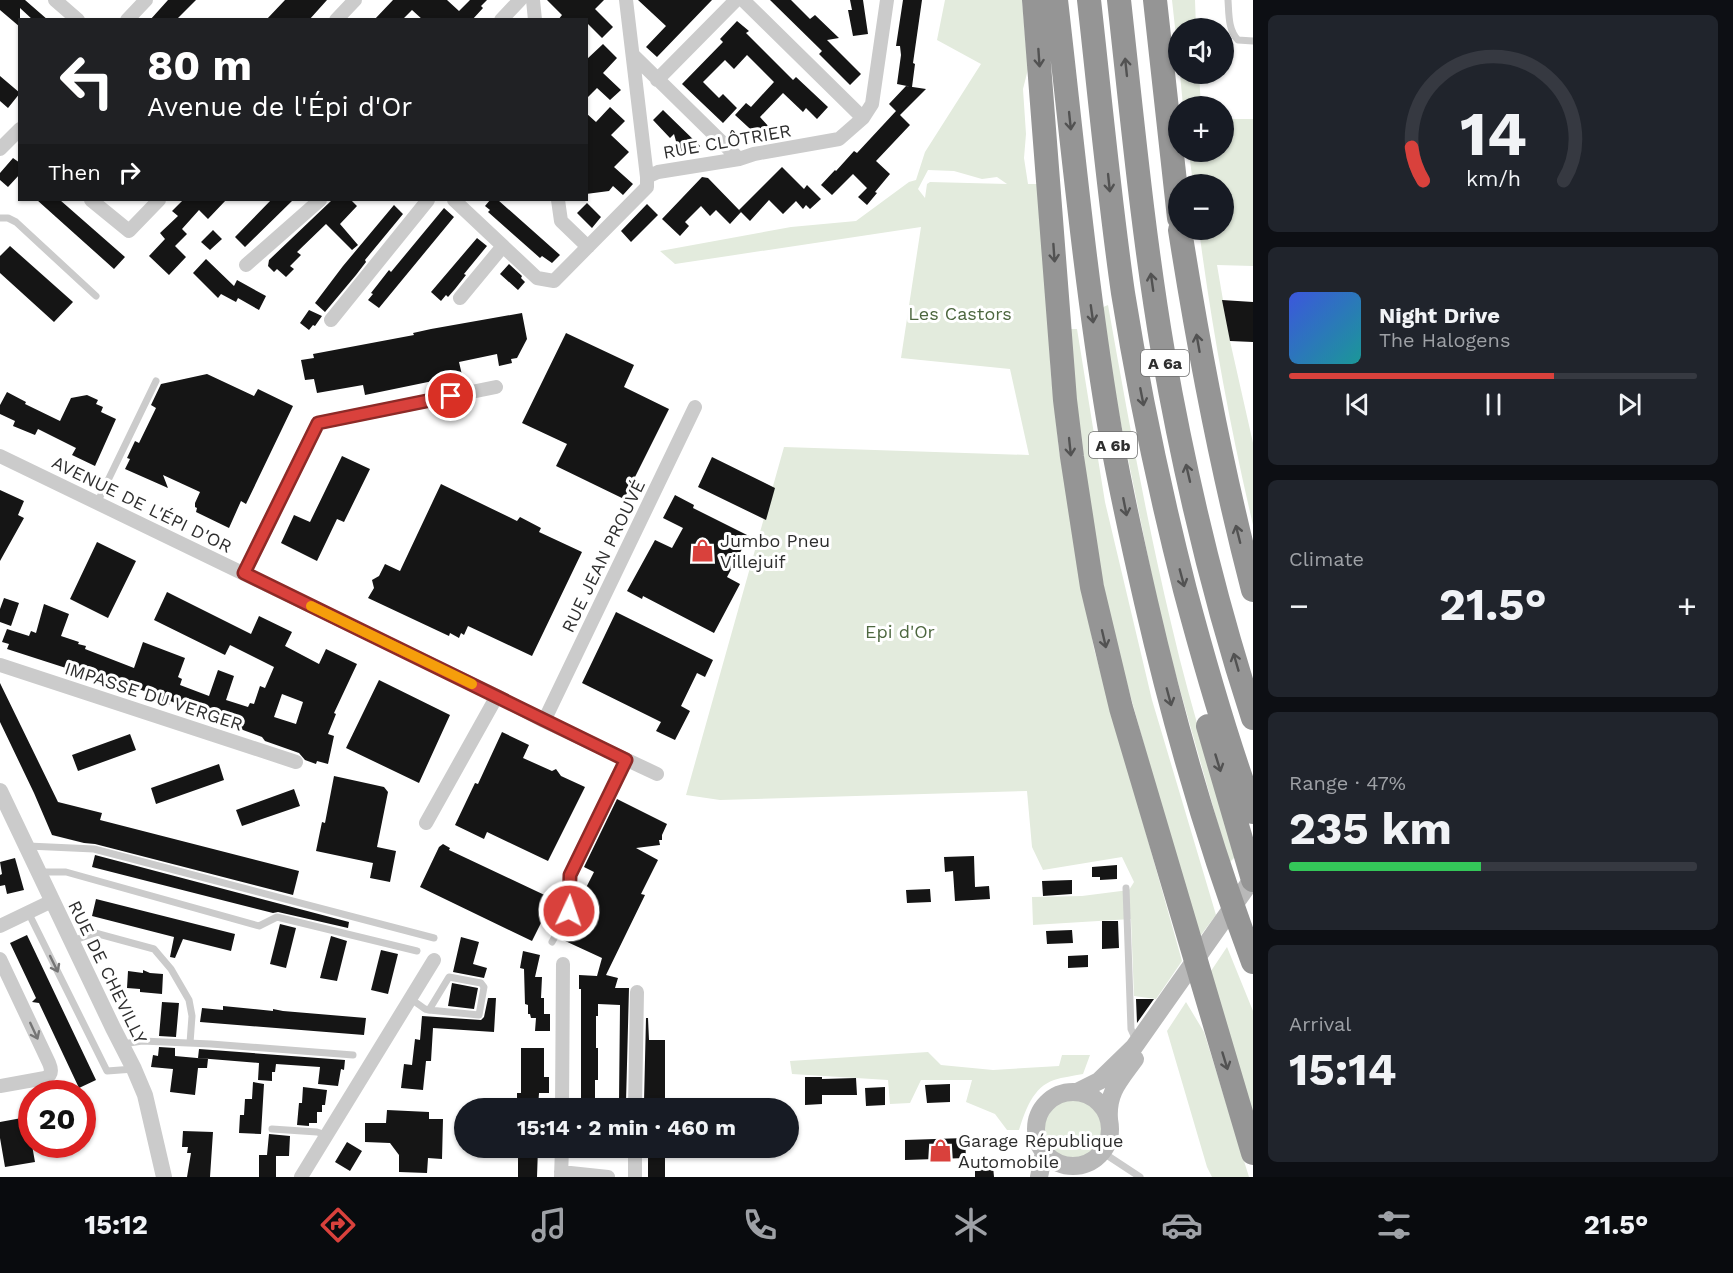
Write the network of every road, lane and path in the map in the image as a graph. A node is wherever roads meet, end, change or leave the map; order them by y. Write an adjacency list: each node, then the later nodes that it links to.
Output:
1 (55, 0): 16 (street)
2 (146, 0): 17 (street)
3 (355, 0): 18 (street)
4 (520, 0): 19 (street)
5 (533, 0): 20 (street)
6 (626, 0): 22 (street)
7 (736, 0): 23 (street)
8 (743, 0): 24 (street)
9 (888, 0): 24 (street)
10 (1034, 0): 97 (highway, one-way to 97)
11 (1056, 0): 76 (highway, A 6b, one-way to 76)
12 (1089, 0): 51 (highway, A 6a, one-way to 51)
13 (1119, 0): 54 (highway, A 6a, one-way to 13)
14 (1155, 0): 28 (highway)
15 (1228, 0): 21 (lane)
16 (76, 18)
17 (129, 18)
18 (338, 18)
19 (503, 18)
20 (535, 18)
21 (1253, 41)
22 (633, 55): 23 (street); 29 (street)
23 (657, 80): 27 (street)
24 (863, 118): 27 (street, RUE CLÔTRIER)
25 (18, 134): 26 (street)
26 (0, 148)
27 (739, 159): 29 (street, RUE CLÔTRIER)
28 (1174, 174)
29 (647, 177): 39 (street, RUE CLÔTRIER)
30 (92, 201): 31 (street)
31 (158, 201)
32 (319, 201): 40 (street)
33 (427, 201): 43 (street)
34 (455, 201): 38 (street, RUE CLÔTRIER)
35 (558, 201): 39 (street)
36 (0, 218): 41 (lane)
37 (1182, 240): 50 (highway, one-way to 37)
38 (503, 246): 39 (street, RUE CLÔTRIER); 42 (street)
39 (588, 247)
40 (246, 266)
41 (96, 296)
42 (460, 298)
43 (331, 320)
44 (156, 381): 48 (lane)
45 (496, 387): 49 (street)
46 (695, 407): 55 (street, RUE JEAN PROUVÉ)
47 (0, 456): 48 (street, AVENUE DE L'ÉPI D'OR)
48 (97, 503): 49 (street, AVENUE DE L'ÉPI D'OR)
49 (244, 573): 53 (street, AVENUE DE L'ÉPI D'OR)
50 (1253, 591)
51 (1199, 644): 61 (highway, A 6a); 65 (highway, one-way to 65)
52 (0, 665): 57 (street, IMPASSE DU VERGER)
53 (497, 696): 55 (street, AVENUE DE L'ÉPI D'OR); 62 (street)
54 (1253, 718)
55 (544, 721): 56 (street, AVENUE DE L'ÉPI D'OR)
56 (626, 760): 58 (street, AVENUE DE L'ÉPI D'OR); 73 (lane)
57 (296, 762)
58 (657, 774)
59 (0, 791): 60 (street, RUE DE CHEVILLY)
60 (4, 808): 63 (street, RUE DE CHEVILLY)
61 (1253, 812)
62 (426, 823)
63 (26, 846): 64 (street, RUE DE CHEVILLY); 71 (lane)
64 (38, 872): 68 (street, RUE DE CHEVILLY); 75 (lane)
65 (1253, 879): 74 (main road)
66 (1126, 888): 85 (lane)
67 (1253, 892): 74 (main road)
68 (52, 901): 69 (street); 72 (street, RUE DE CHEVILLY)
69 (28, 912): 70 (street); 87 (lane, one-way to 87)
70 (0, 926)
71 (434, 938)
72 (72, 941): 83 (lane); 84 (street, RUE DE CHEVILLY)
73 (552, 942)
74 (1212, 943): 85 (main road)
75 (417, 951)
76 (1250, 954)
77 (0, 959): 88 (street, one-way to 88)
78 (434, 960): 81 (street)
79 (563, 964): 90 (street)
80 (637, 992): 91 (street)
81 (411, 999): 82 (lane); 94 (street)
82 (429, 1010): 82 (lane)
83 (190, 1043): 84 (lane); 86 (lane)
84 (121, 1044): 87 (street, RUE DE CHEVILLY)
85 (1140, 1045): 89 (main road); 92 (main road)
86 (353, 1055)
87 (134, 1069): 102 (street, RUE DE CHEVILLY)
88 (0, 1086)
89 (1077, 1092): 92 (main road); 95 (main road)
90 (562, 1098)
91 (635, 1098)
92 (1109, 1119): 96 (main road)
93 (272, 1128): 94 (lane)
94 (327, 1135): 103 (street)
95 (1044, 1152): 100 (main road); 106 (main road)
96 (1102, 1152): 100 (main road); 107 (lane)
97 (1253, 1153)
98 (562, 1158): 101 (street)
99 (635, 1158): 105 (street)
100 (1058, 1171)
101 (561, 1175): 104 (street)
102 (163, 1177)
103 (301, 1177)
104 (609, 1177)
105 (635, 1177)
106 (1039, 1177)
107 (1140, 1177)

